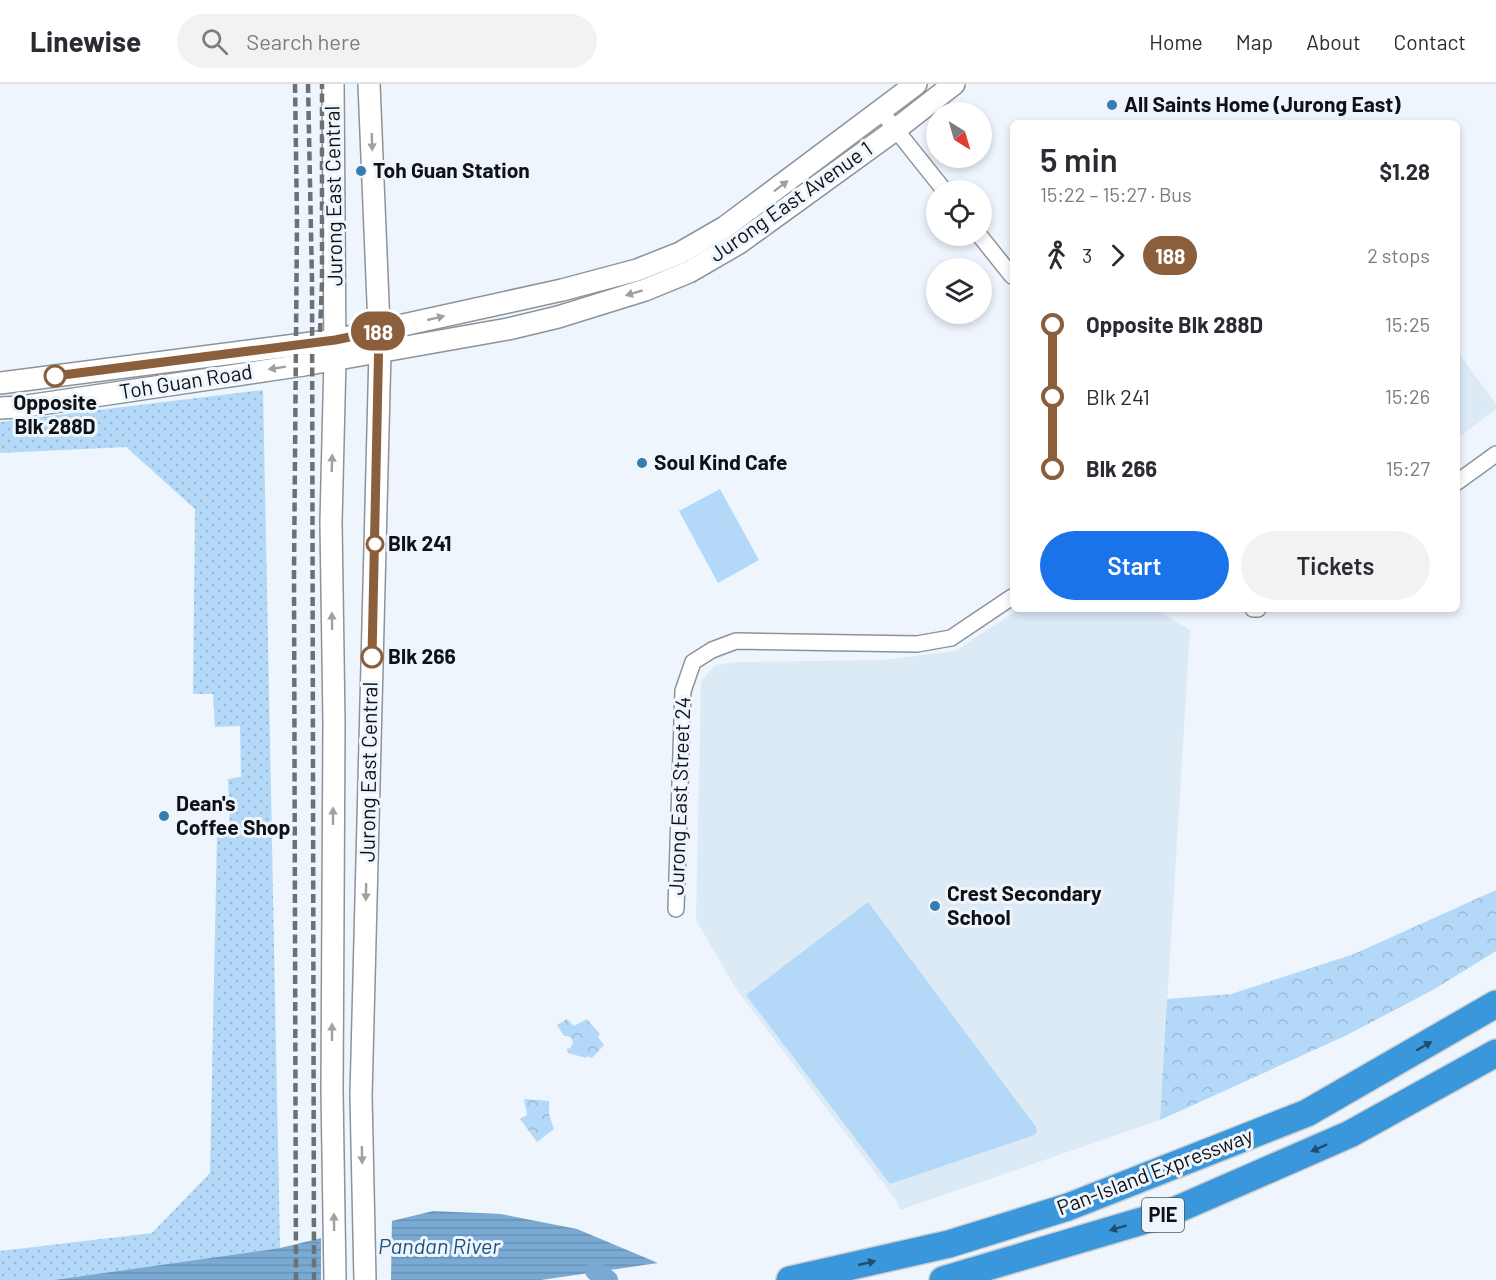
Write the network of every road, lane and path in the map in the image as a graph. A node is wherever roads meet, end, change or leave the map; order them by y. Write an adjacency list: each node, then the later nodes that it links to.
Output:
1 (333, 84): 11 (main road, Jurong East Central)
2 (369, 84): 10 (main road, Jurong East Central, one-way to 10)
3 (916, 84): 5 (main road, Jurong East Avenue 1)
4 (954, 84): 6 (main road, Jurong East Avenue 1)
5 (881, 111): 6 (street); 10 (main road, Jurong East Avenue 1, one-way to 5)
6 (895, 130): 7 (street); 10 (main road, Jurong East Avenue 1, one-way to 10)
7 (936, 180)
8 (988, 246): 9 (street)
9 (1010, 274)
10 (379, 341): 11 (main road, Jurong East Avenue 1); 21 (main road, Jurong East Central, one-way to 21)
11 (335, 349): 12 (main road, Toh Guan Road); 13 (main road, Toh Guan Road, one-way to 13); 20 (main road, Jurong East Central, one-way to 11)
12 (0, 383)
13 (0, 408)
14 (1496, 454): 15 (street)
15 (1460, 480)
16 (1010, 598): 17 (street, Jurong East Street 24)
17 (676, 909)
18 (1496, 1004): 22 (highway, Pan-Island Expressway / PIE, one-way to 18)
19 (1496, 1053): 23 (highway, Pan-Island Expressway / PIE, one-way to 23)
20 (335, 1280)
21 (365, 1280)
22 (790, 1280)
23 (944, 1280)

